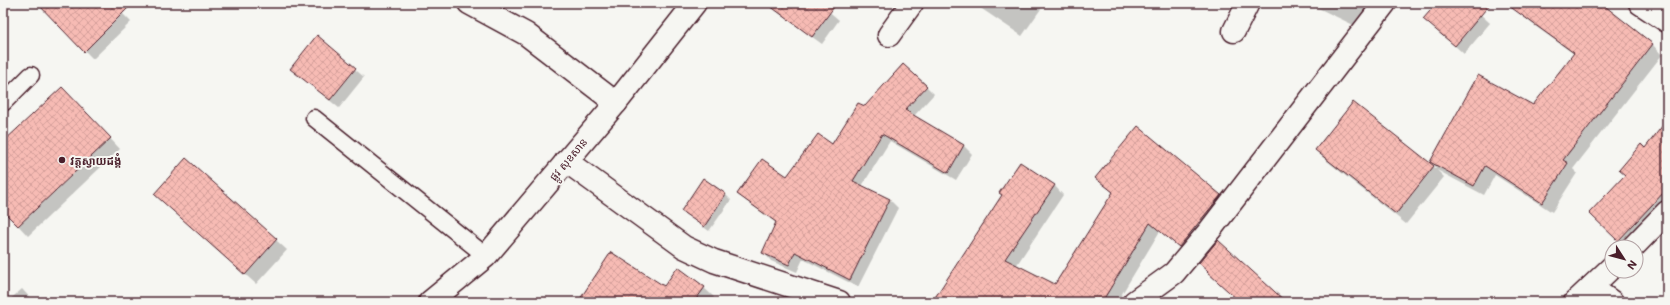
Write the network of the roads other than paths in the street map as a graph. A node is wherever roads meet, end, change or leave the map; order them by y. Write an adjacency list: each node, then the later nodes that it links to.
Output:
1 (468, 3): 12 (street)
2 (695, 3): 12 (street, ផ្លូវ សុខសាន)
3 (912, 3): 9 (street)
4 (1248, 3): 8 (street)
5 (1385, 3): 22 (street)
6 (1640, 3): 7 (street)
7 (1667, 21)
8 (1234, 31)
9 (889, 35)
10 (31, 75): 11 (lane)
11 (3, 103)
12 (616, 103): 14 (street, ផ្លូវ សុខសាន)
13 (314, 118): 17 (lane)
14 (566, 161): 17 (street, ផ្លូវ សុខសាន); 20 (street)
15 (1667, 212): 16 (street)
16 (1641, 239)
17 (486, 256): 21 (street, ផ្លូវ សុខសាន)
18 (1604, 275): 19 (street)
19 (1591, 287): 23 (street); 24 (street)
20 (829, 300)
21 (430, 302)
22 (1134, 302)
23 (1575, 302)
24 (1612, 302)

